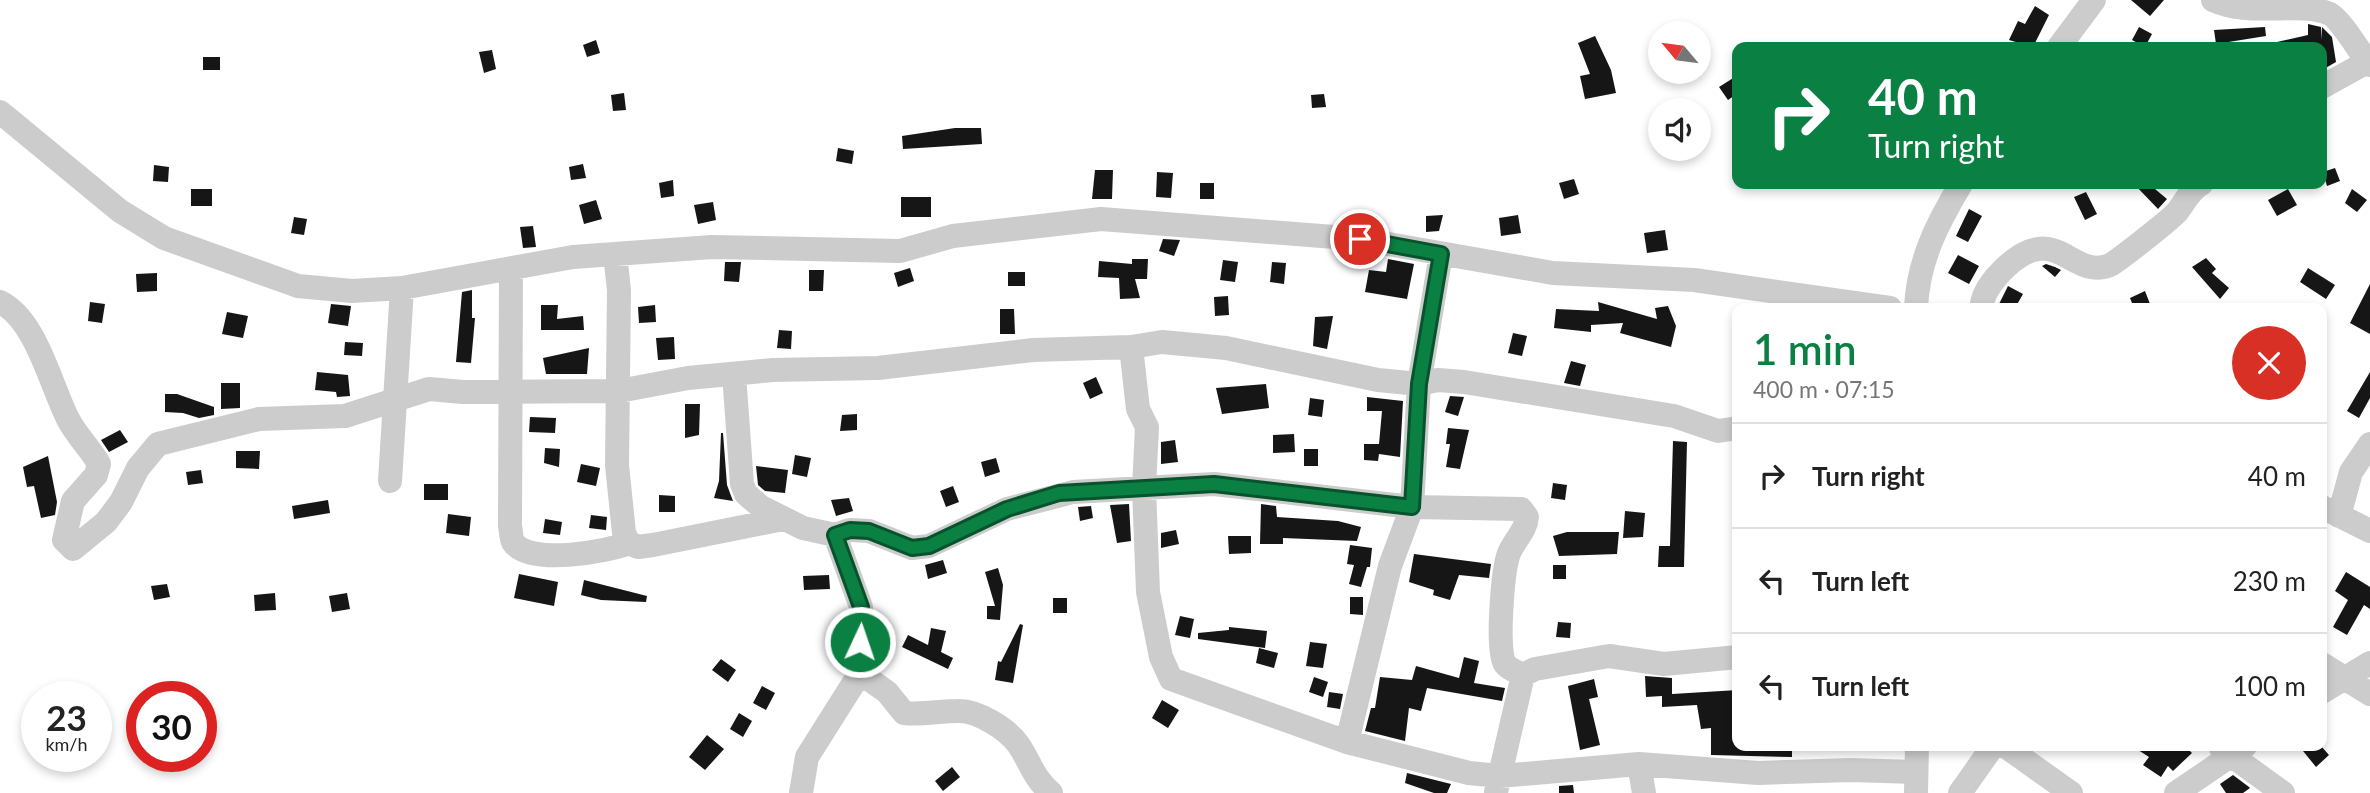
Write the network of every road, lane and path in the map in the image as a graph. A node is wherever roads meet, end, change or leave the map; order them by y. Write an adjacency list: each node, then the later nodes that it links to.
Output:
1 (2094, 0): 3 (street)
2 (2213, 0): 4 (street)
3 (2063, 42)
4 (2369, 64): 5 (street)
5 (2327, 85)
6 (0, 112): 12 (street)
7 (1958, 189): 15 (street)
8 (2194, 189): 16 (street)
9 (615, 254): 10 (street); 11 (street); 21 (street)
10 (1441, 254): 14 (street); 19 (street)
11 (511, 268): 12 (street); 20 (street)
12 (402, 288): 22 (street)
13 (0, 302): 22 (street)
14 (1855, 303)
15 (1916, 303)
16 (1981, 303)
17 (1131, 347): 18 (street); 19 (street); 26 (street)
18 (734, 374): 21 (street); 29 (street)
19 (1419, 384): 23 (street); 27 (street)
20 (510, 390): 21 (street); 22 (street); 32 (street)
21 (619, 391): 32 (street)
22 (396, 402): 25 (street)
23 (1732, 429)
24 (2370, 444): 28 (street)
25 (390, 481)
26 (1144, 488): 27 (street); 31 (street); 41 (street)
27 (1412, 507): 37 (street); 41 (street)
28 (2330, 511): 30 (street)
29 (783, 519): 31 (street); 32 (street)
30 (2370, 531)
31 (835, 535): 36 (street)
32 (629, 544)
33 (1732, 658): 37 (street)
34 (2370, 663): 38 (street)
35 (2327, 667): 38 (street)
36 (860, 673): 50 (street); 51 (street)
37 (1523, 676): 49 (street)
38 (2344, 677): 39 (street); 40 (street)
39 (2327, 689)
40 (2370, 694)
41 (1347, 741): 49 (street)
42 (1917, 751): 48 (street)
43 (1989, 751): 53 (street)
44 (2012, 751): 54 (street)
45 (2229, 751): 55 (street)
46 (2234, 751): 56 (street)
47 (1639, 764): 48 (street); 49 (street); 52 (street)
48 (1916, 783)
49 (1498, 785)
50 (801, 793)
51 (1051, 793)
52 (1644, 793)
53 (1960, 793)
54 (2071, 793)
55 (2176, 793)
56 (2283, 793)

